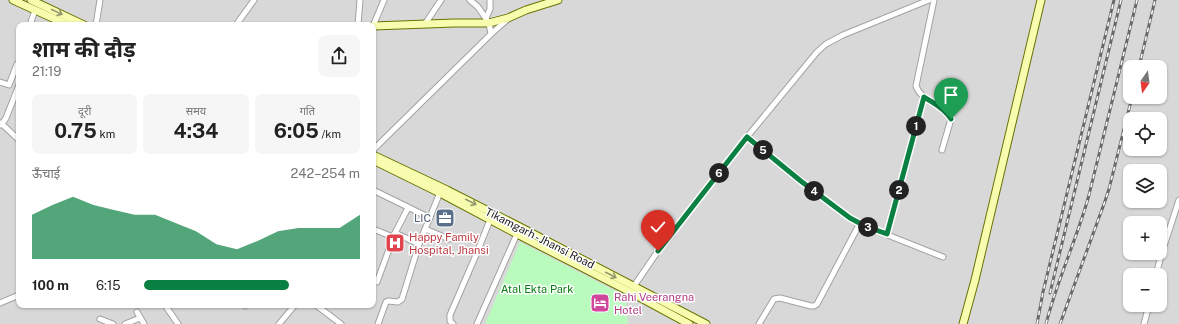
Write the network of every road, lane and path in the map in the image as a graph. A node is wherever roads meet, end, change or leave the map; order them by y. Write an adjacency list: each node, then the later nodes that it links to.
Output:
1 (13, 0): 14 (street)
2 (30, 0): 19 (street, one-way to 19)
3 (100, 0): 20 (street)
4 (254, 0): 21 (street)
5 (360, 0): 22 (street)
6 (384, 0): 23 (street)
7 (441, 0): 24 (street)
8 (470, 0): 16 (street)
9 (490, 0): 16 (street)
10 (558, 0): 15 (street)
11 (929, 0): 33 (street)
12 (934, 0): 30 (street)
13 (1041, 0): 80 (street)
14 (35, 10): 17 (street); 18 (street)
15 (508, 18): 16 (street); 26 (street)
16 (488, 21): 24 (street); 26 (street)
17 (31, 22)
18 (61, 22)
19 (78, 22)
20 (96, 22)
21 (238, 22)
22 (358, 22)
23 (375, 22)
24 (425, 24): 25 (street)
25 (376, 26)
26 (491, 34): 34 (street)
27 (16, 70): 28 (street)
28 (0, 82)
29 (16, 93): 31 (street)
30 (924, 97): 35 (street); 49 (street)
31 (1, 124): 32 (street)
32 (16, 137)
33 (747, 137): 44 (street); 56 (street)
34 (376, 147)
35 (942, 150)
36 (376, 156): 38 (street, Tikamgarh - Jhansi Road)
37 (376, 161): 38 (street, Tikamgarh - Jhansi Road)
38 (441, 190): 42 (street); 43 (street, Tikamgarh - Jhansi Road); 45 (street, Tikamgarh - Jhansi Road, one-way to 45)
39 (376, 192): 41 (street)
40 (1179, 200): 54 (street)
41 (408, 208): 42 (street); 50 (street)
42 (430, 218): 46 (street)
43 (490, 220): 48 (street, Tikamgarh - Jhansi Road); 75 (street)
44 (860, 223): 49 (street); 79 (street)
45 (520, 227): 48 (street); 56 (street, Tikamgarh - Jhansi Road, one-way to 56)
46 (425, 229): 51 (street); 52 (street)
47 (376, 230): 50 (street)
48 (517, 234): 63 (street, Tikamgarh - Jhansi Road); 76 (street)
49 (887, 234): 53 (street)
50 (394, 235): 52 (street); 55 (street)
51 (449, 239)
52 (419, 244): 74 (street)
53 (943, 257)
54 (1158, 268)
55 (377, 282)
56 (634, 286): 59 (street, Tikamgarh - Jhansi Road)
57 (16, 296): 58 (street)
58 (0, 303)
59 (669, 304): 63 (street); 78 (street, Tikamgarh - Jhansi Road)
60 (167, 308): 71 (street)
61 (292, 308): 72 (street)
62 (320, 308): 73 (street)
63 (666, 311): 77 (street, Tikamgarh - Jhansi Road)
64 (137, 312): 66 (street)
65 (1147, 312): 81 (street)
66 (140, 318): 69 (street); 70 (street)
67 (100, 319): 68 (street)
68 (113, 324)
69 (125, 324)
70 (144, 324)
71 (178, 324)
72 (279, 324)
73 (341, 324)
74 (378, 324)
75 (453, 324)
76 (477, 324)
77 (689, 324)
78 (706, 324)
79 (759, 324)
80 (963, 324)
81 (1144, 324)

